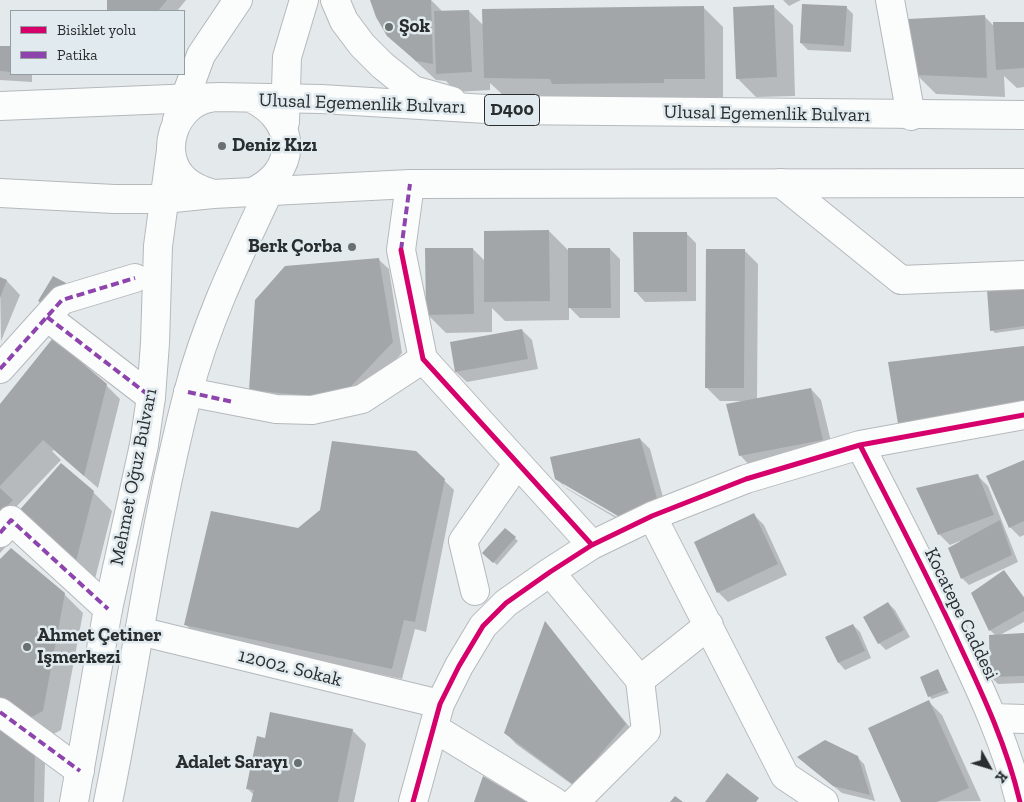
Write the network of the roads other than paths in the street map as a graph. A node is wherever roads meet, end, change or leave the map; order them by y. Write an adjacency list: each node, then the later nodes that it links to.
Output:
1 (238, 0): 6 (main road)
2 (304, 0): 8 (main road)
3 (335, 0): 10 (main road)
4 (890, 0): 11 (main road)
5 (219, 97): 6 (main road, Ulusal Egemenlik Bulvarı / D400); 7 (main road, Ulusal Egemenlik Bulvarı / D400); 14 (main road)
6 (184, 98): 9 (main road, Ulusal Egemenlik Bulvarı / D400); 14 (main road)
7 (253, 99): 8 (main road, Ulusal Egemenlik Bulvarı / D400); 13 (main road)
8 (286, 99): 10 (main road, Ulusal Egemenlik Bulvarı / D400); 13 (main road)
9 (0, 106)
10 (503, 110): 11 (main road, Ulusal Egemenlik Bulvarı / D400)
11 (911, 116): 12 (main road, Ulusal Egemenlik Bulvarı / D400)
12 (1024, 116)
13 (284, 131): 18 (main road)
14 (172, 141): 20 (main road); 21 (main road, Mehmet Oğuz Bulvarı)
15 (781, 183): 16 (main road); 17 (main road); 22 (main road)
16 (1024, 183)
17 (410, 184): 18 (main road); 25 (main road)
18 (264, 187): 20 (main road); 27 (main road, Mehmet Oğuz Bulvarı)
19 (0, 193): 21 (main road)
20 (213, 194): 21 (main road)
21 (164, 198): 28 (main road, Mehmet Oğuz Bulvarı)
22 (1024, 274)
23 (135, 278): 24 (main road)
24 (47, 317): 26 (main road); 28 (main road)
25 (423, 358): 27 (main road); 31 (main road)
26 (0, 369)
27 (188, 392): 39 (main road, Mehmet Oğuz Bulvarı)
28 (151, 397): 37 (main road, Mehmet Oğuz Bulvarı)
29 (1024, 415): 30 (main road)
30 (860, 445): 32 (main road); 43 (main road, Kocatepe Caddesi)
31 (517, 464): 34 (main road); 36 (main road)
32 (652, 516): 34 (main road); 38 (main road)
33 (0, 533): 37 (main road)
34 (592, 545): 35 (main road)
35 (550, 572): 40 (main road); 42 (main road)
36 (475, 591)
37 (108, 609): 45 (main road, Mehmet Oğuz Bulvarı)
38 (709, 625): 40 (main road); 51 (main road)
39 (139, 631): 42 (main road, 12002. Sokak); 47 (main road, Mehmet Oğuz Bulvarı)
40 (640, 680): 50 (main road)
41 (0, 712): 45 (main road)
42 (437, 716): 48 (main road); 49 (main road, 12002. Sokak)
43 (994, 718): 44 (main road); 52 (main road, Kocatepe Caddesi)
44 (1024, 719)
45 (80, 771): 46 (main road, Mehmet Oğuz Bulvarı)
46 (74, 802)
47 (108, 802)
48 (413, 802)
49 (556, 802)
50 (575, 802)
51 (824, 802)
52 (1020, 802)

